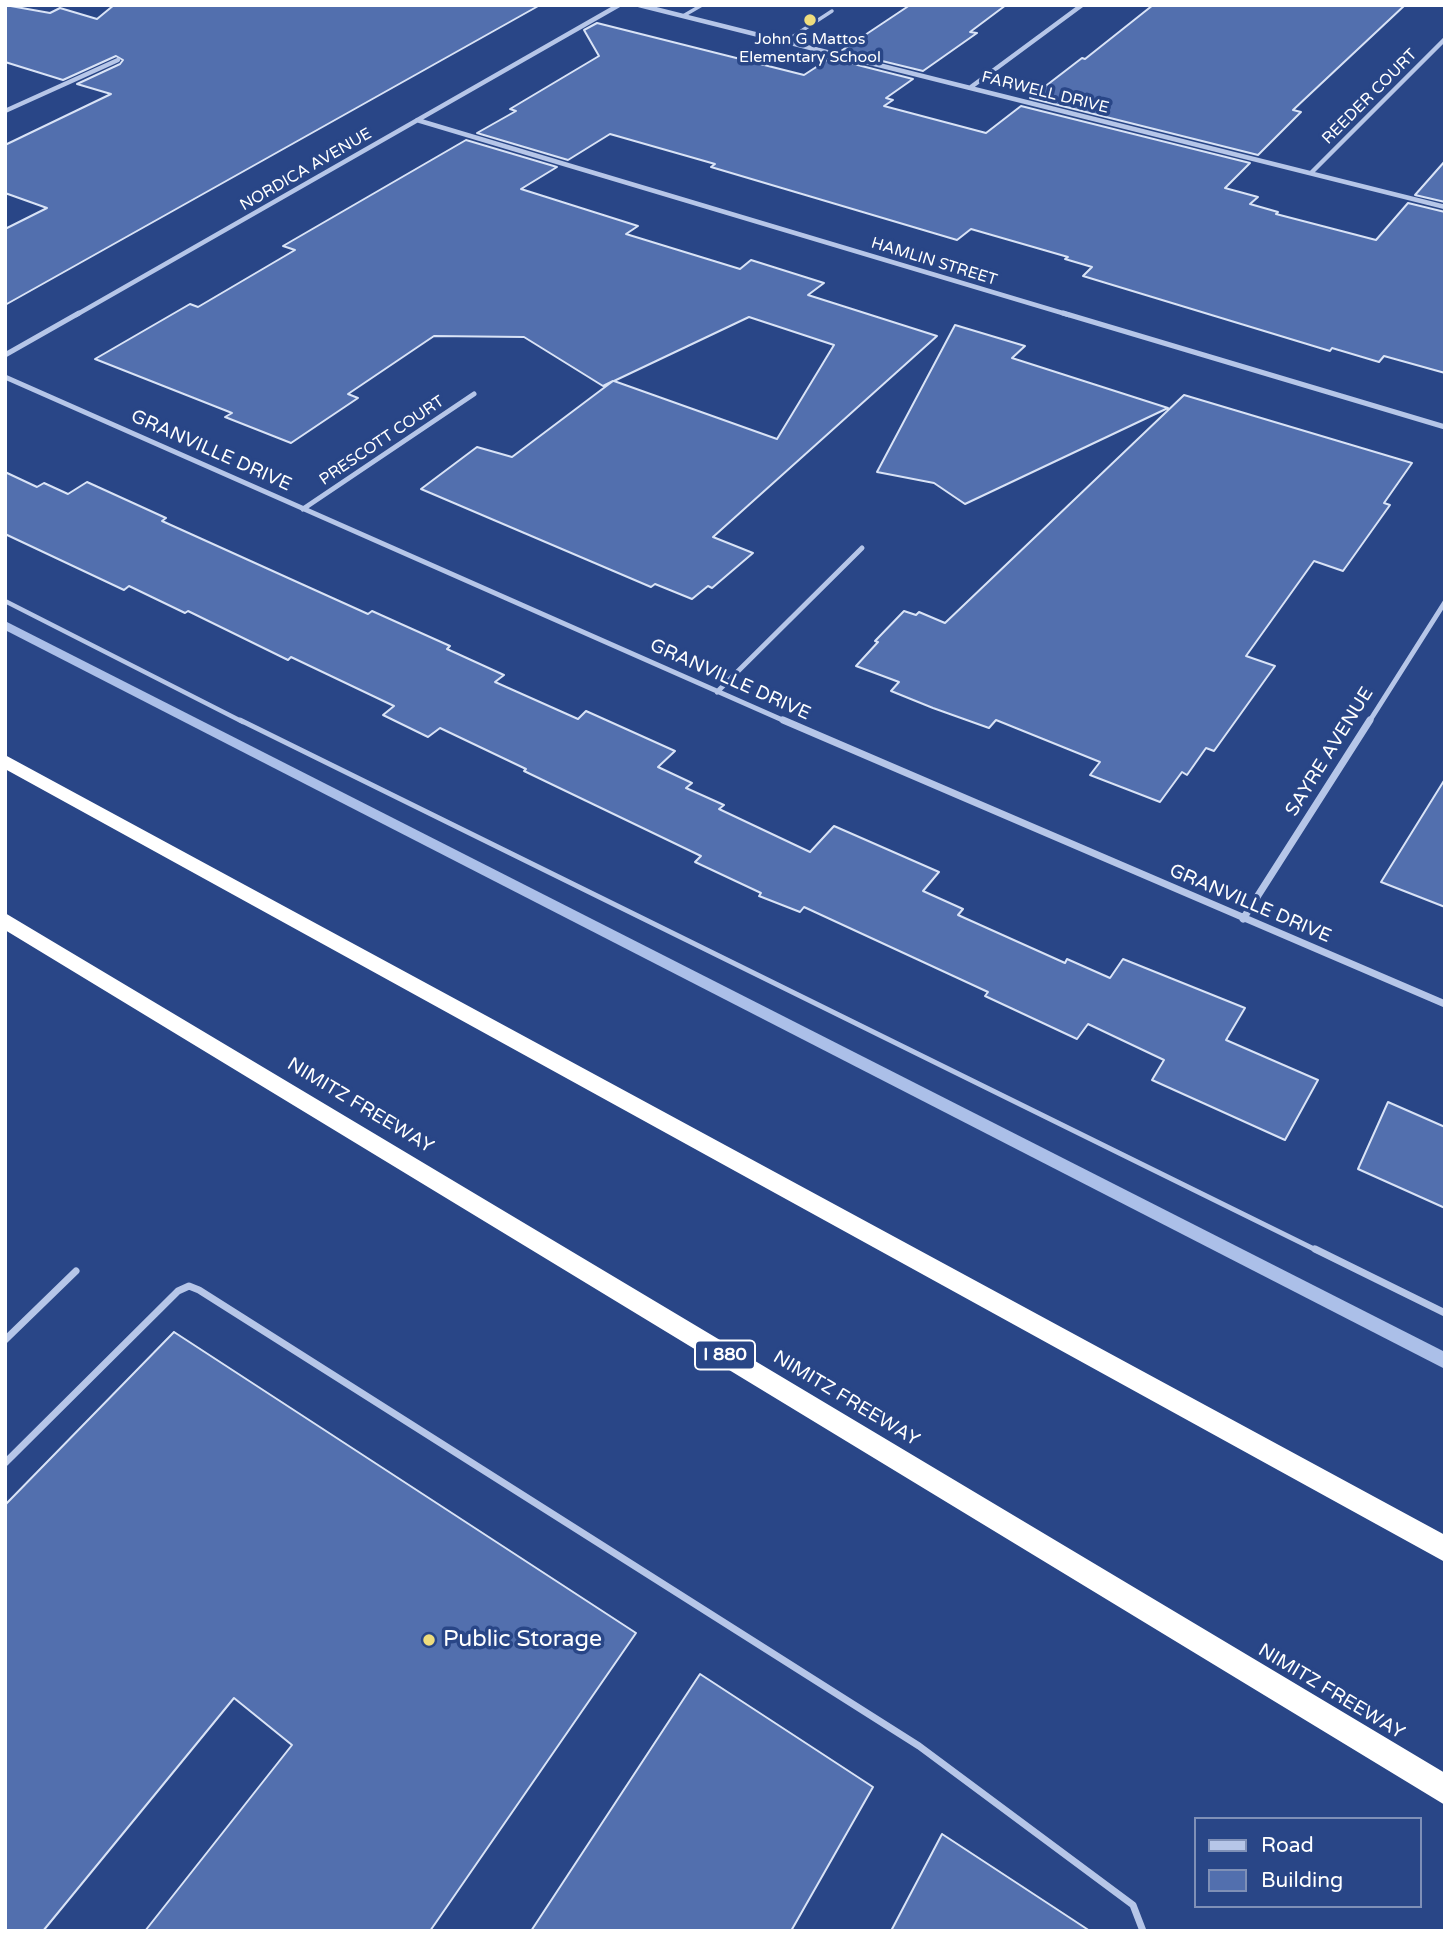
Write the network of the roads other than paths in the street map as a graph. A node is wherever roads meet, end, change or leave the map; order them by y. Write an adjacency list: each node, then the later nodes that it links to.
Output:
1 (620, 5): 12 (street, NORDICA AVENUE)
2 (639, 5): 6 (street, FARWELL DRIVE)
3 (702, 5): 6 (lane)
4 (1082, 5): 10 (street)
5 (832, 11): 8 (lane)
6 (682, 16): 8 (street, FARWELL DRIVE)
7 (1445, 39): 13 (street, REEDER COURT)
8 (786, 41): 10 (street, FARWELL DRIVE)
9 (118, 60): 11 (street)
10 (971, 88): 13 (street, FARWELL DRIVE)
11 (5, 111)
12 (417, 120): 15 (street, NORDICA AVENUE); 18 (street, HAMLIN STREET)
13 (1312, 172): 14 (street, FARWELL DRIVE)
14 (1445, 207)
15 (5, 355)
16 (5, 377): 19 (street, GRANVILLE DRIVE)
17 (474, 394): 19 (street, PRESCOTT COURT)
18 (1445, 427)
19 (303, 509): 23 (street, GRANVILLE DRIVE)
20 (862, 548): 23 (street)
21 (5, 601): 29 (lane)
22 (1445, 602): 25 (street, SAYRE AVENUE)
23 (717, 692): 25 (street, GRANVILLE DRIVE)
24 (5, 761): 32 (highway)
25 (1243, 919): 27 (street, GRANVILLE DRIVE)
26 (5, 920): 33 (highway, NIMITZ FREEWAY / I 880)
27 (1445, 1004)
28 (76, 1271): 30 (lane)
29 (1445, 1312)
30 (5, 1340)
31 (5, 1463): 34 (lane)
32 (1445, 1549)
33 (1445, 1790)
34 (1143, 1931)

